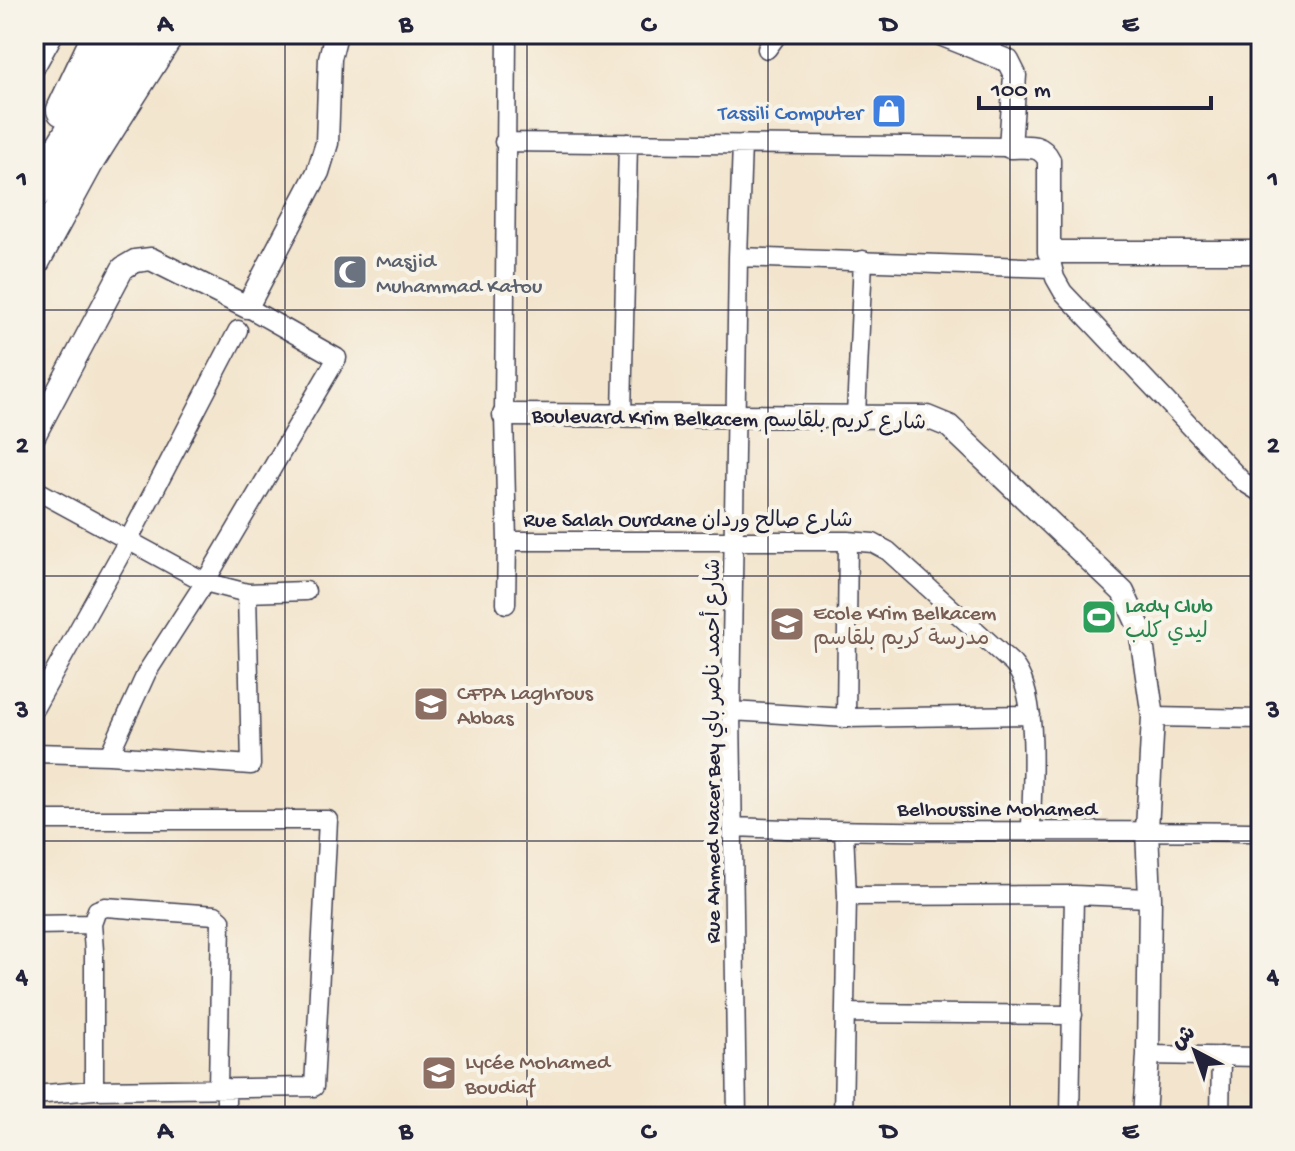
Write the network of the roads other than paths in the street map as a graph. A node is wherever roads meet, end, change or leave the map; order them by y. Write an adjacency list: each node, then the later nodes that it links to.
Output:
1 (54, 34): 8 (street)
2 (99, 34): 13 (highway)
3 (336, 34): 20 (street)
4 (507, 34): 9 (street, Rue Salah Ourdane شارع صالح وردان)
5 (943, 35): 7 (street)
6 (157, 38): 14 (highway); 17 (highway)
7 (993, 45): 12 (street)
8 (36, 63)
9 (504, 142): 10 (street); 22 (street, Rue Salah Ourdane شارع صالح وردان)
10 (628, 143): 11 (street); 23 (street)
11 (742, 144): 12 (street); 16 (street, Rue Ahmed Nacer Bey شارع أحمد ناصر باي)
12 (1010, 147): 19 (street)
13 (34, 180)
14 (34, 193)
15 (1261, 252): 19 (street)
16 (738, 257): 18 (street); 25 (street, Rue Ahmed Nacer Bey شارع أحمد ناصر باي)
17 (34, 260)
18 (863, 260): 19 (street); 24 (street)
19 (1050, 260): 28 (street)
20 (247, 307): 26 (street); 33 (street)
21 (238, 330): 29 (street)
22 (504, 415): 23 (street, Boulevard Krim Belkacem شارع كريم بلقاسم); 30 (street, Rue Salah Ourdane شارع صالح وردان)
23 (622, 415): 25 (street, Boulevard Krim Belkacem شارع كريم بلقاسم)
24 (856, 415): 25 (street, Boulevard Krim Belkacem شارع كريم بلقاسم); 40 (street, Boulevard Krim Belkacem شارع كريم بلقاسم)
25 (736, 417): 31 (street, Rue Ahmed Nacer Bey شارع أحمد ناصر باي)
26 (34, 436)
27 (34, 489): 29 (street)
28 (1261, 493)
29 (129, 539): 33 (street); 37 (street)
30 (507, 541): 31 (street, Rue Salah Ourdane شارع صالح وردان); 36 (street)
31 (734, 541): 32 (street, Rue Salah Ourdane شارع صالح وردان); 38 (street, Rue Ahmed Nacer Bey شارع أحمد ناصر باي)
32 (848, 541): 39 (street, Rue Salah Ourdane شارع صالح وردان); 41 (street)
33 (205, 582): 35 (street); 44 (street)
34 (306, 591): 35 (street)
35 (247, 593): 44 (street)
36 (506, 604)
37 (34, 709)
38 (731, 711): 41 (street); 46 (street, Rue Ahmed Nacer Bey شارع أحمد ناصر باي)
39 (1031, 715): 41 (street); 49 (street, Rue Salah Ourdane شارع صالح وردان)
40 (1153, 717): 42 (street); 47 (street, Boulevard Krim Belkacem شارع كريم بلقاسم)
41 (846, 718)
42 (1261, 719)
43 (34, 753): 44 (street)
44 (109, 755)
45 (34, 820): 61 (street)
46 (734, 827): 48 (street, Belhoussine Mohamed); 65 (street, Rue Ahmed Nacer Bey شارع أحمد ناصر باي)
47 (1147, 830): 49 (street, Belhoussine Mohamed); 50 (street, Belhoussine Mohamed); 53 (street, Boulevard Krim Belkacem شارع كريم بلقاسم)
48 (844, 832): 49 (street, Belhoussine Mohamed); 52 (street)
49 (1031, 832)
50 (1261, 832)
51 (1074, 895): 52 (street); 53 (street); 57 (street)
52 (847, 896): 56 (street)
53 (1150, 898): 58 (street, Boulevard Krim Belkacem شارع كريم بلقاسم)
54 (92, 924): 55 (street); 61 (street); 62 (street)
55 (34, 925)
56 (845, 1013): 57 (street); 66 (street)
57 (1073, 1015): 67 (street)
58 (1148, 1055): 59 (street); 68 (street, Boulevard Krim Belkacem شارع كريم بلقاسم)
59 (1221, 1056): 60 (street); 69 (street)
60 (1261, 1057)
61 (222, 1089): 62 (street); 64 (street)
62 (94, 1090): 63 (street)
63 (34, 1095)
64 (226, 1117)
65 (737, 1117)
66 (843, 1117)
67 (1070, 1117)
68 (1144, 1117)
69 (1220, 1117)

